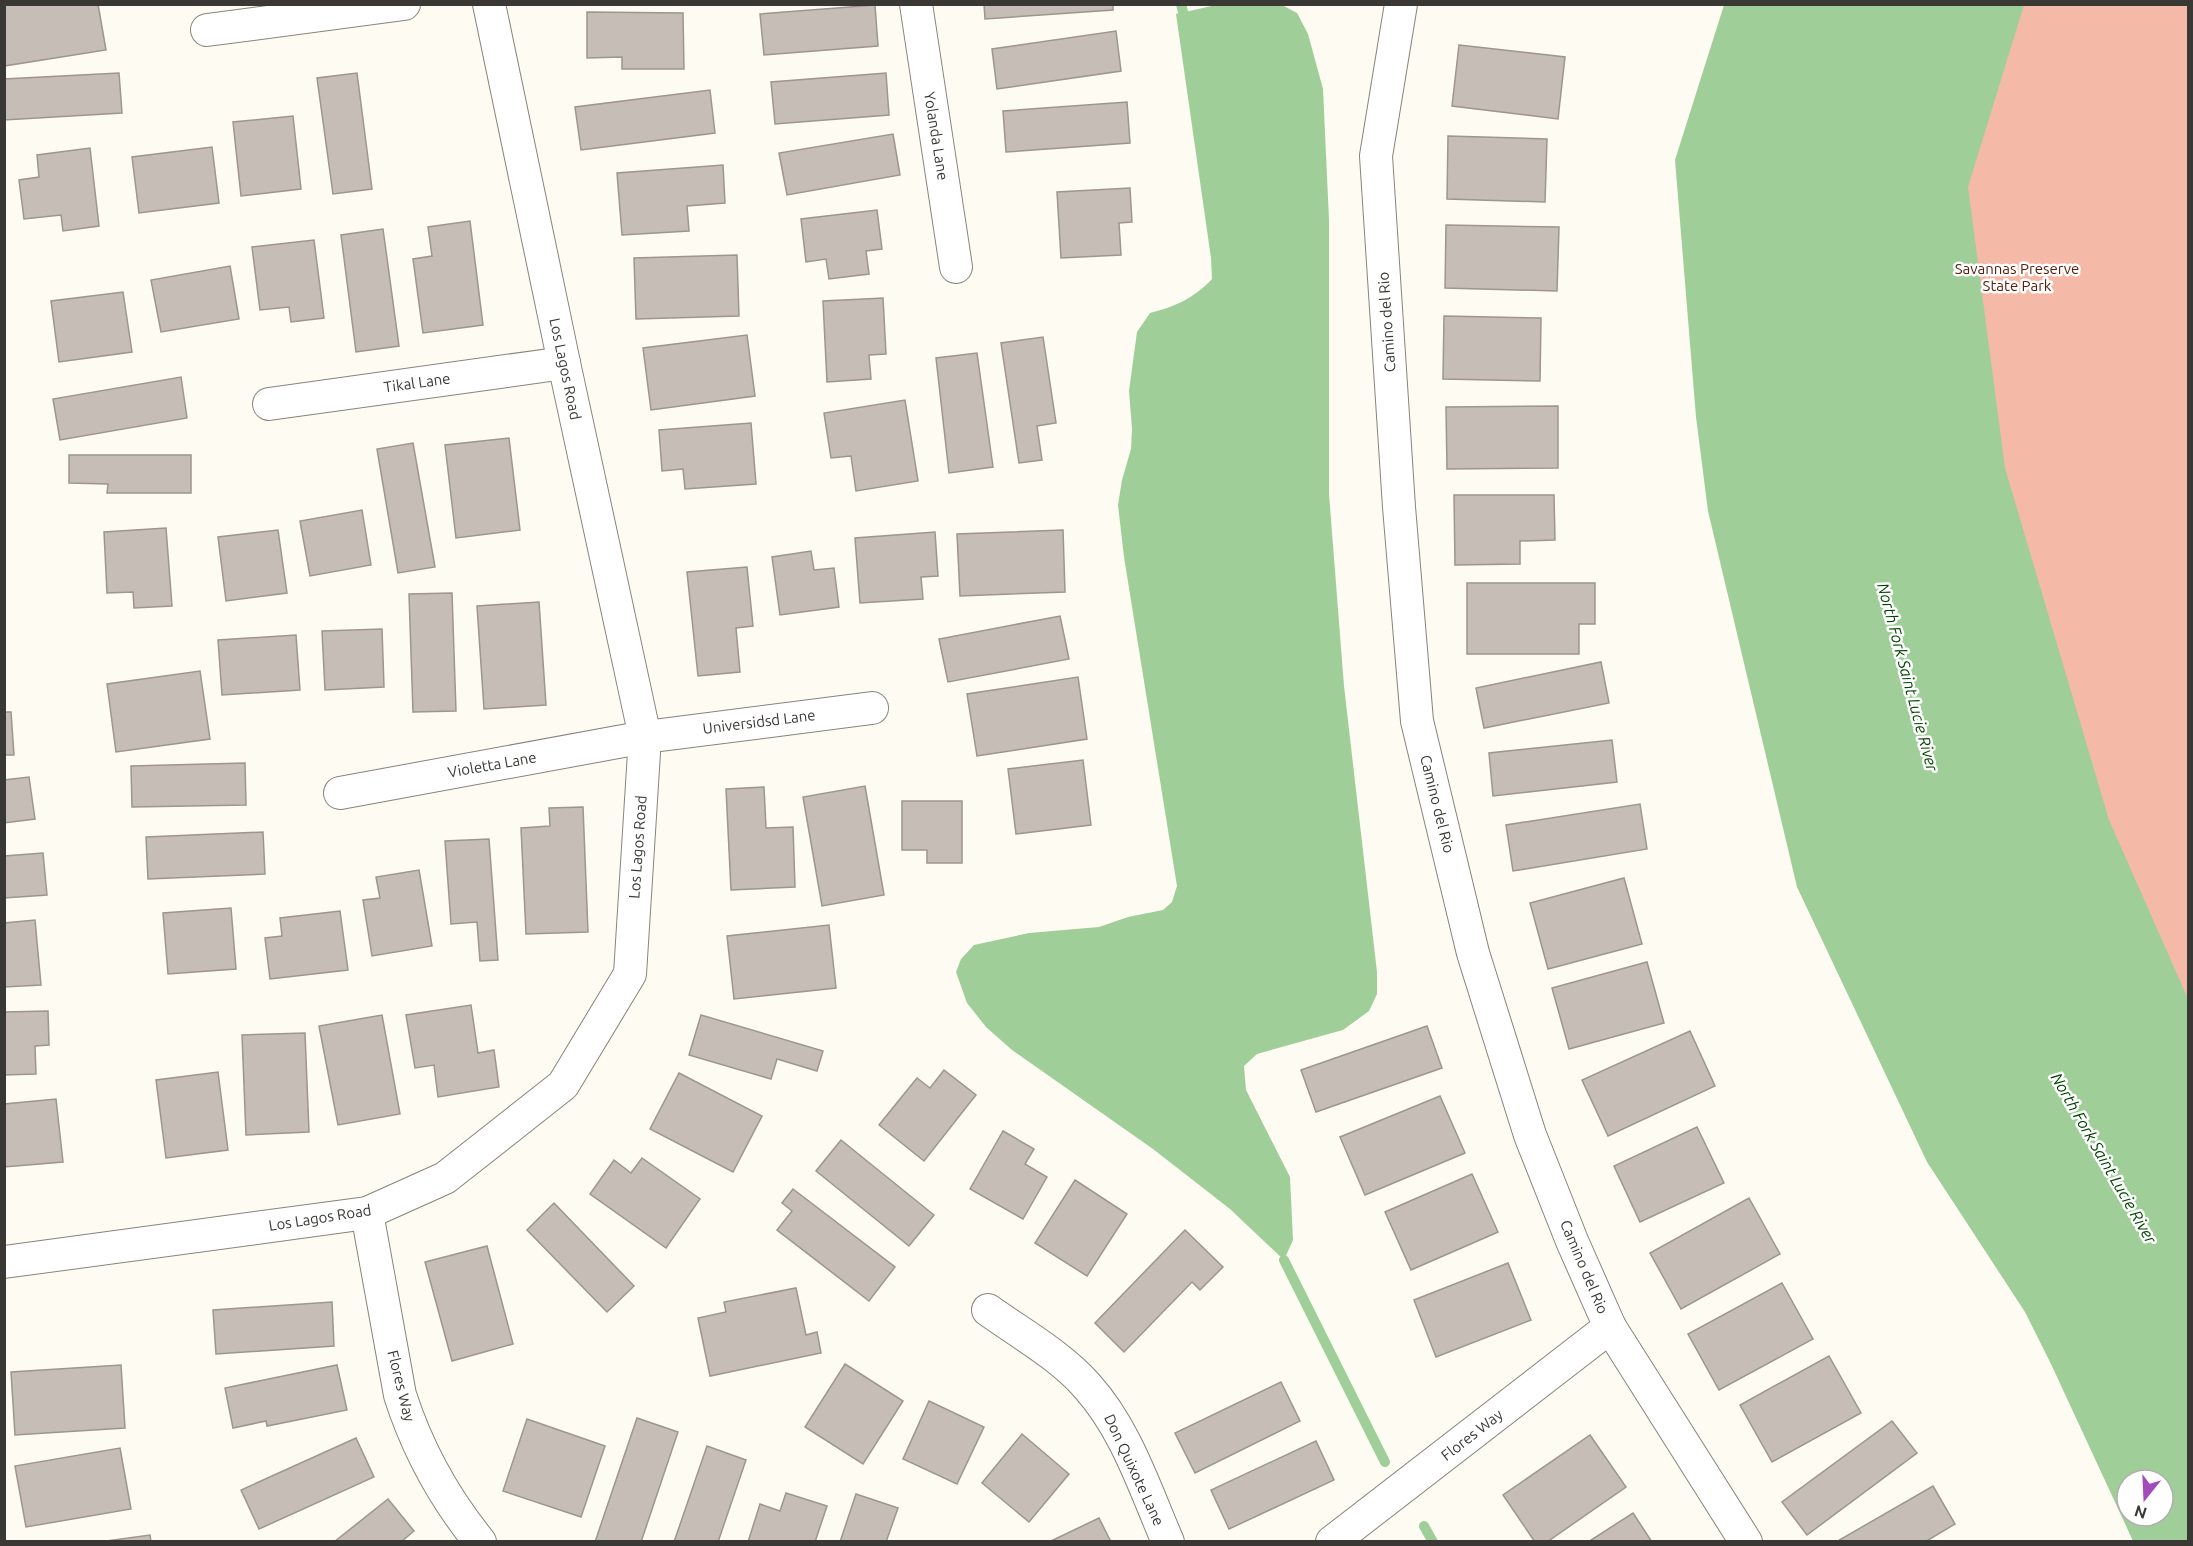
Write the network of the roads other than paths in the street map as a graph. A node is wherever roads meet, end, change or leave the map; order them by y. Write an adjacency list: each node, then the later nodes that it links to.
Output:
1 (404, 4): 5 (street)
2 (489, 4): 7 (street, Los Lagos Road)
3 (916, 4): 6 (street, Yolanda Lane)
4 (1401, 4): 15 (street, Camino del Rio)
5 (207, 30)
6 (956, 267)
7 (564, 363): 8 (street, Tikal Lane); 10 (street, Los Lagos Road)
8 (269, 404)
9 (872, 708): 10 (street, Universidsd Lane)
10 (645, 737): 11 (street, Violetta Lane); 12 (street, Los Lagos Road)
11 (340, 793)
12 (367, 1213): 13 (street, Los Lagos Road); 16 (street, Flores Way)
13 (4, 1262)
14 (988, 1310): 17 (street, Don Quixote Lane)
15 (1610, 1327): 18 (street, Flores Way); 19 (street, Camino del Rio)
16 (480, 1542)
17 (1168, 1542)
18 (1332, 1542)
19 (1746, 1542)

